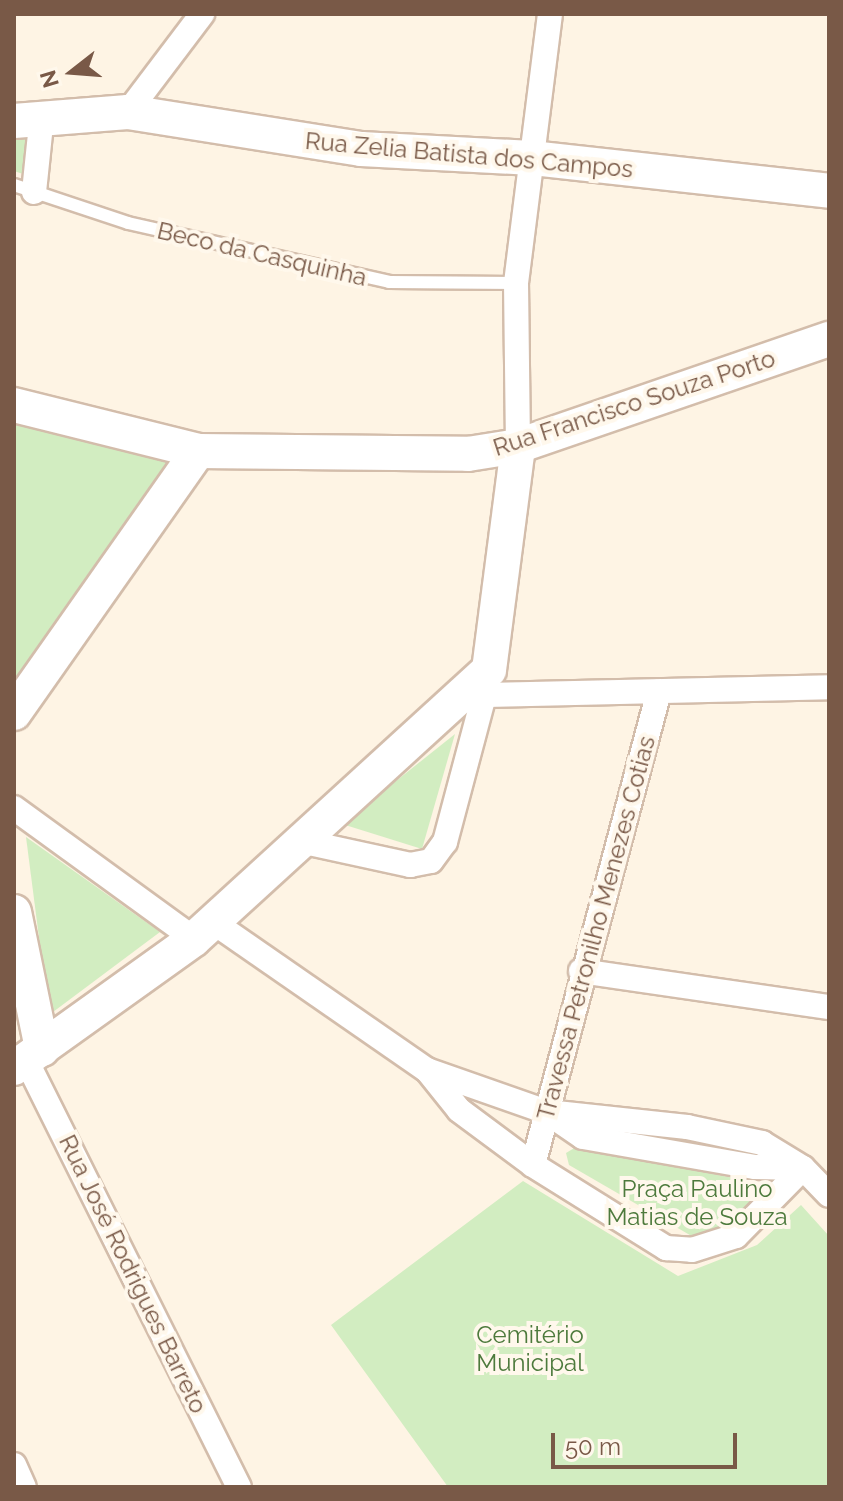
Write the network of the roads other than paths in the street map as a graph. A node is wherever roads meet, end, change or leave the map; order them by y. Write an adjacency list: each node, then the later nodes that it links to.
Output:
1 (202, 14): 3 (street)
2 (550, 14): 5 (street)
3 (128, 112): 4 (street, Rua Zelia Batista dos Campos); 5 (street, Rua Zelia Batista dos Campos)
4 (28, 118): 6 (street)
5 (532, 158): 7 (street, Rua Zelia Batista dos Campos); 8 (street)
6 (24, 188): 8 (lane, Beco da Casquinha)
7 (829, 191)
8 (516, 283): 11 (street)
9 (829, 339): 11 (street, Rua Francisco Souza Porto)
10 (14, 405): 12 (street, Rua Francisco Souza Porto)
11 (518, 446): 12 (street, Rua Francisco Souza Porto); 13 (street)
12 (198, 451): 16 (street)
13 (488, 682): 15 (street); 18 (street); 18 (street)
14 (829, 687): 15 (street)
15 (659, 691): 22 (street, Travessa Petronilho Menezes Cotias)
16 (14, 713)
17 (14, 808): 20 (street)
18 (300, 841): 20 (street)
19 (14, 912): 21 (street)
20 (204, 931): 24 (street); 25 (street)
21 (19, 962): 24 (street)
22 (581, 971): 23 (street); 26 (street, Travessa Petronilho Menezes Cotias)
23 (829, 1007)
24 (27, 1059): 32 (street, Rua José Rodrigues Barreto)
25 (427, 1070): 26 (street); 27 (street)
26 (547, 1112): 27 (street, Travessa Petronilho Menezes Cotias); 28 (street)
27 (533, 1165): 28 (street)
28 (803, 1168): 29 (street)
29 (829, 1195)
30 (14, 1465): 31 (street)
31 (24, 1487)
32 (239, 1487)

